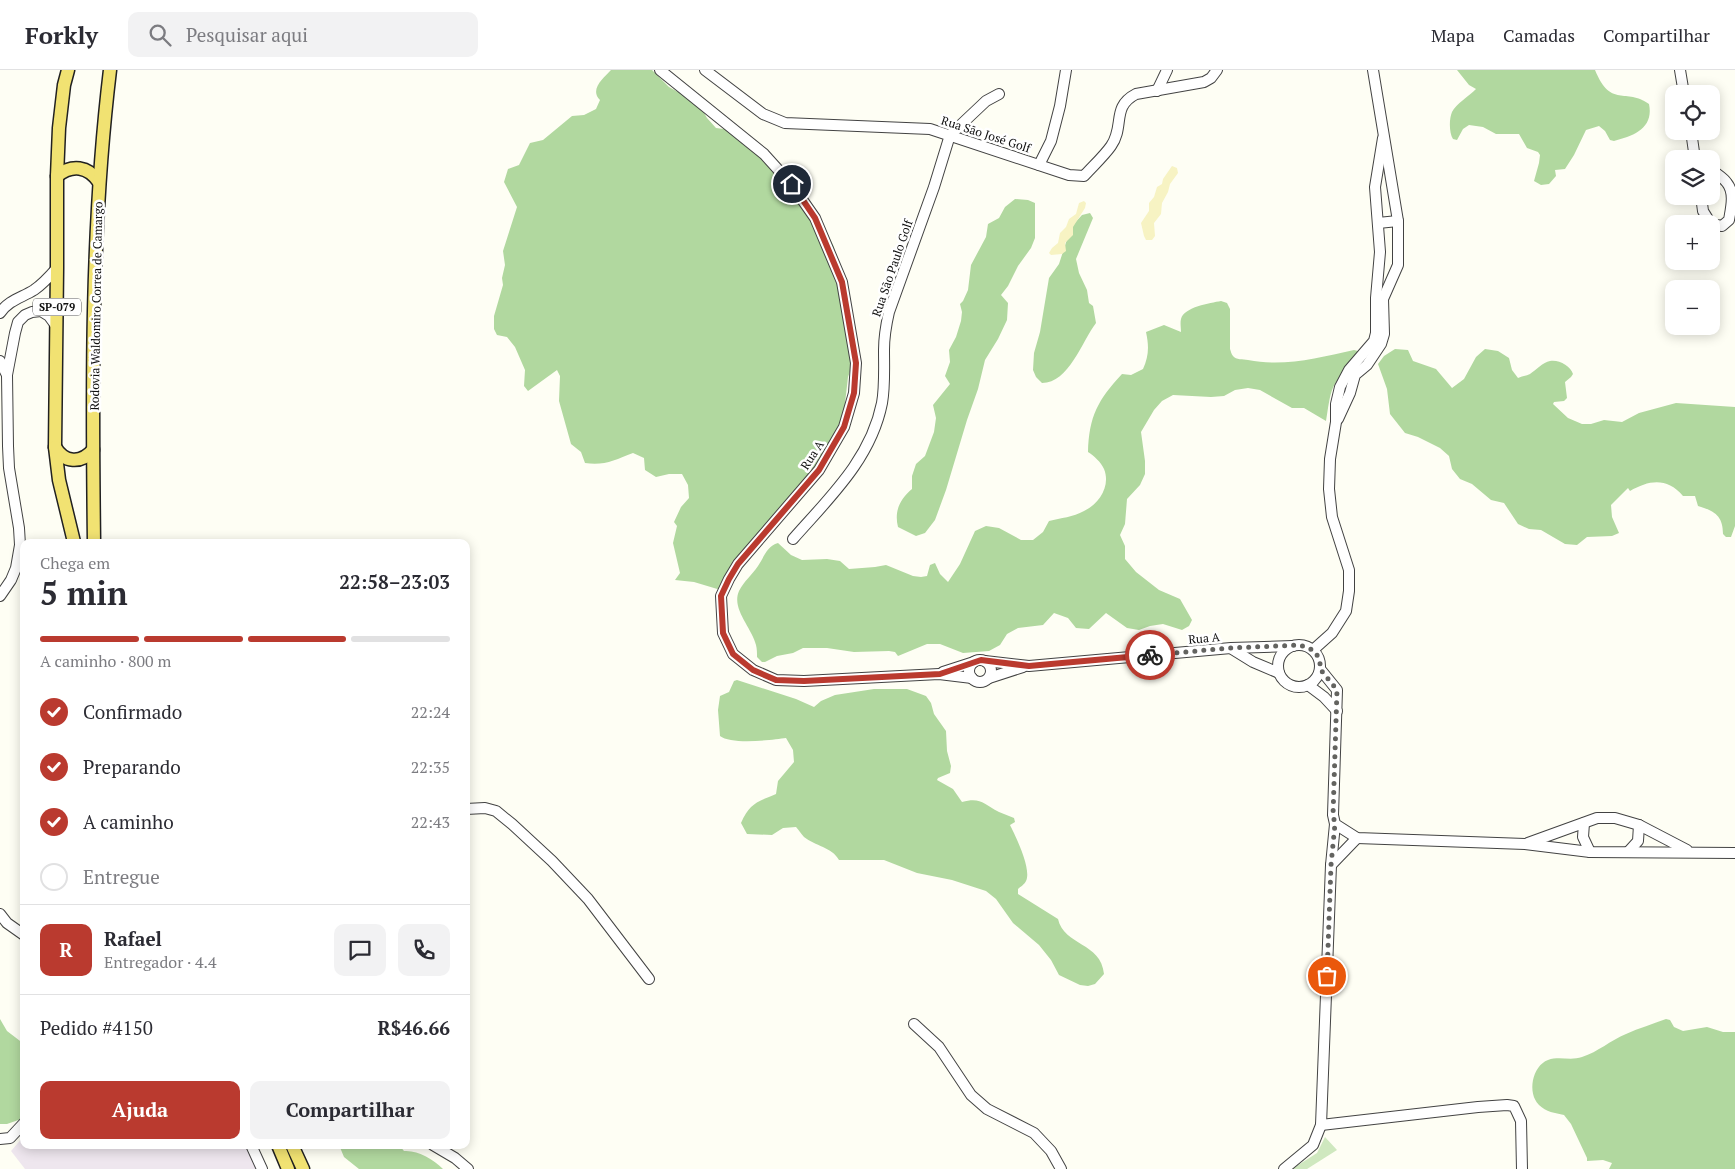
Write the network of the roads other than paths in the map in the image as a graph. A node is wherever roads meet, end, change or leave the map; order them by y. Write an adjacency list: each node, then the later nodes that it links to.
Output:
1 (68, 70): 16 (main road, SP-079)
2 (110, 70): 18 (main road, Rodovia Waldomiro Correa de Camargo / SP-079)
3 (660, 70): 42 (street, Rua A)
4 (705, 70): 13 (street, Rua São José Golf)
5 (1066, 70): 15 (street)
6 (1167, 70): 11 (street)
7 (1217, 70): 11 (street)
8 (1373, 70): 14 (street)
9 (1680, 70): 10 (street)
10 (1682, 85)
11 (1154, 91): 15 (street, Rua São José Golf)
12 (999, 94): 13 (street, Rua São Paulo Golf)
13 (950, 135): 15 (street, Rua São José Golf); 32 (street, Rua São Paulo Golf)
14 (1383, 138): 19 (street); 20 (street)
15 (1039, 164)
16 (57, 176): 18 (main road); 22 (main road, SP-079)
17 (1720, 177): 21 (street)
18 (100, 182): 29 (main road, Rodovia Waldomiro Correa de Camargo / SP-079)
19 (1398, 221): 20 (street); 27 (street)
20 (1378, 223): 27 (street)
21 (1720, 226)
22 (57, 268): 23 (street); 24 (main road, SP-079)
23 (0, 313)
24 (57, 327): 26 (street); 28 (main road, SP-079)
25 (0, 361): 26 (street)
26 (7, 375): 33 (street)
27 (1336, 422): 36 (street)
28 (54, 447): 29 (main road); 30 (main road, SP-079)
29 (93, 450): 31 (main road, Rodovia Waldomiro Correa de Camargo / SP-079)
30 (73, 539)
31 (94, 539)
32 (793, 539)
33 (0, 596)
34 (1294, 646): 35 (street, Rua A); 36 (street); 41 (street)
35 (1231, 648): 39 (street, Rua A); 41 (street, Rua A)
36 (1313, 650): 40 (street)
37 (985, 661): 38 (street, Rua A); 39 (street, Rua A); 44 (street)
38 (974, 662): 42 (street, Rua A); 43 (street)
39 (1029, 666): 44 (street, Rua A)
40 (1320, 669): 45 (street); 46 (street)
41 (1279, 673): 45 (street)
42 (940, 674): 43 (street, Rua A)
43 (972, 678): 44 (street, Rua A)
44 (989, 678)
45 (1308, 685): 46 (street)
46 (1336, 711): 49 (street)
47 (470, 809): 60 (street)
48 (1584, 823): 50 (street); 52 (street); 54 (street)
49 (1335, 824): 51 (street); 57 (street)
50 (1639, 825): 53 (street); 55 (street)
51 (1357, 838): 52 (street); 57 (street)
52 (1525, 844): 54 (street)
53 (1690, 851): 55 (street); 56 (street)
54 (1590, 852): 55 (street)
55 (1628, 852)
56 (1735, 853)
57 (1331, 865): 62 (street)
58 (0, 914): 59 (street)
59 (20, 932)
60 (649, 979)
61 (914, 1024): 73 (street)
62 (1321, 1125): 74 (street); 75 (street)
63 (20, 1127): 64 (street)
64 (0, 1139)
65 (253, 1149): 69 (street)
66 (280, 1149): 70 (main road)
67 (294, 1149): 71 (main road)
68 (440, 1149): 72 (street)
69 (262, 1169)
70 (288, 1169)
71 (303, 1169)
72 (468, 1169)
73 (1061, 1169)
74 (1284, 1169)
75 (1522, 1169)

